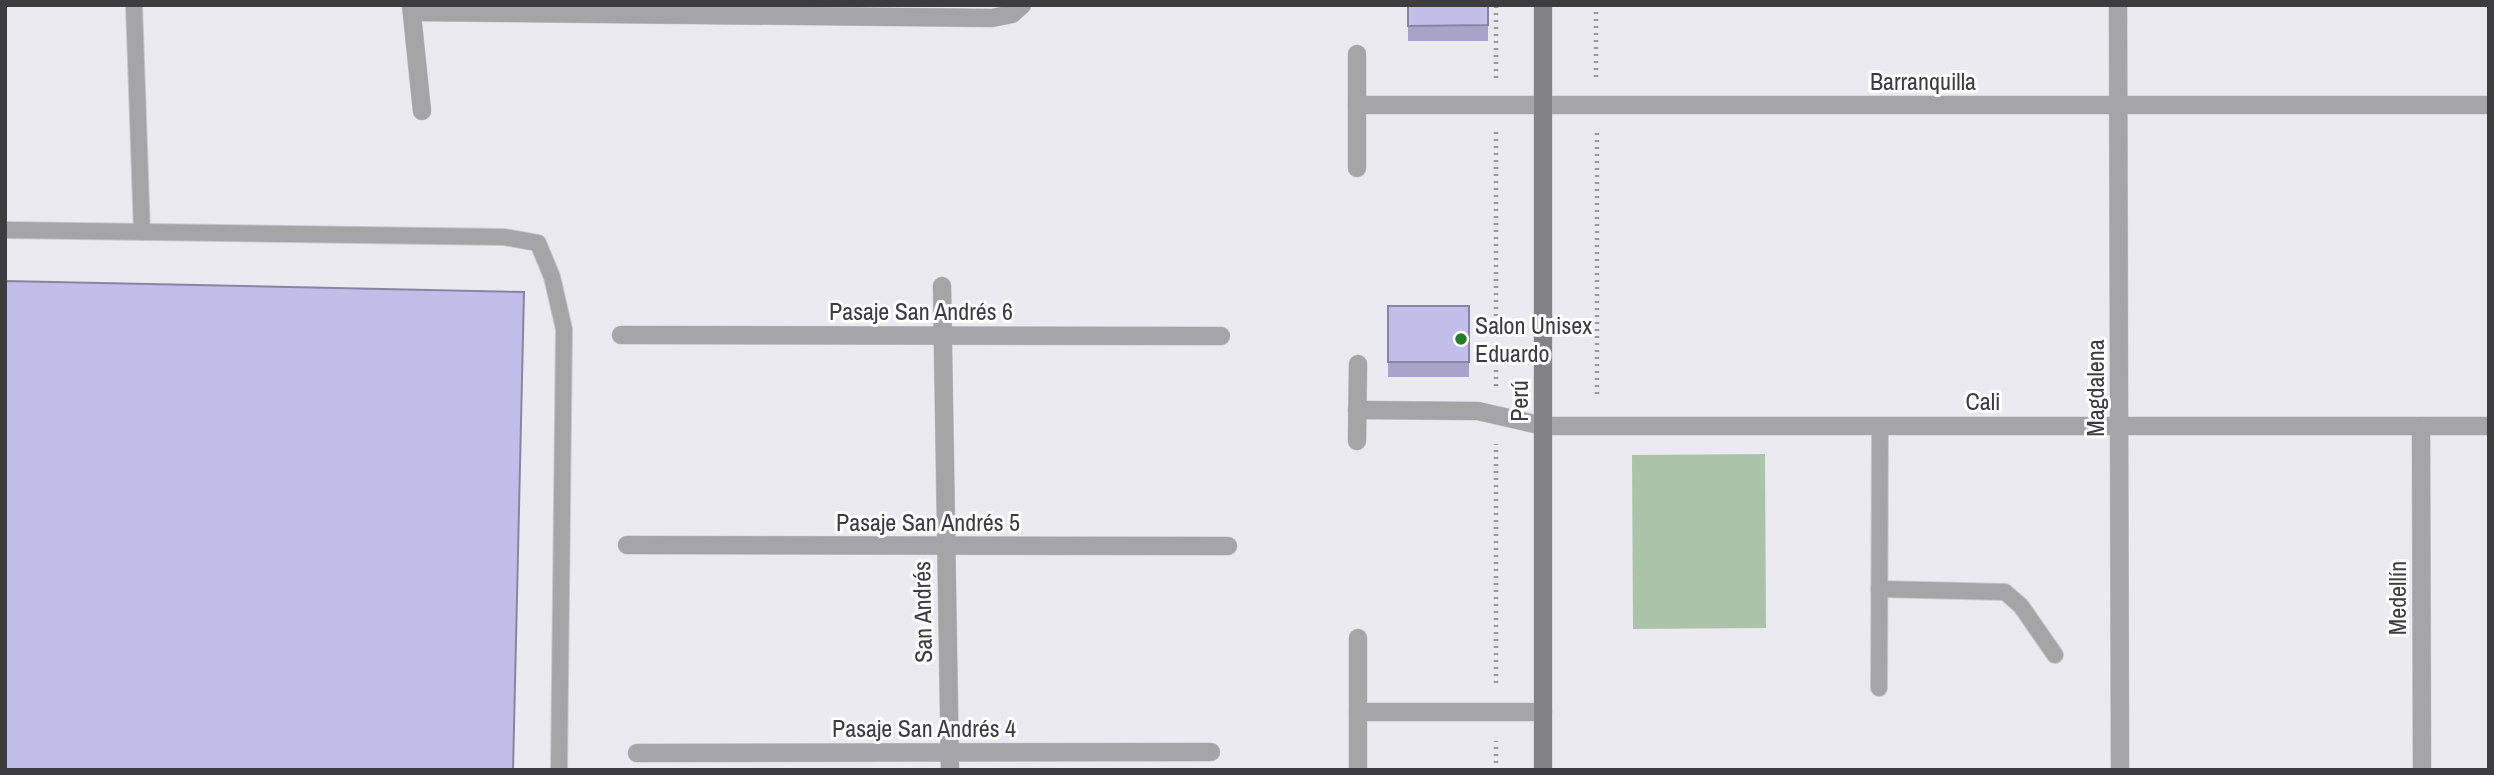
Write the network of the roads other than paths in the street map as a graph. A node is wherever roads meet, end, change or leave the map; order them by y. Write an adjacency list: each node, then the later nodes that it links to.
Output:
1 (134, 5): 14 (lane)
2 (1543, 5): 8 (street, Perú)
3 (2118, 5): 9 (street, Magdalena)
4 (1021, 7): 5 (street)
5 (412, 8): 11 (street)
6 (1357, 54): 7 (street)
7 (1357, 105): 8 (street, Barranquilla); 12 (street)
8 (1543, 105): 9 (street, Barranquilla); 22 (street, Perú)
9 (2119, 105): 10 (street, Barranquilla); 24 (street, Magdalena)
10 (2489, 105)
11 (422, 111)
12 (1357, 168)
13 (5, 230): 14 (lane)
14 (142, 232): 40 (lane)
15 (942, 286): 17 (street, San Andrés)
16 (621, 335): 17 (street, Pasaje San Andrés 6)
17 (943, 335): 18 (street, Pasaje San Andrés 6); 29 (street, San Andrés)
18 (1221, 336)
19 (1357, 364): 20 (street)
20 (1357, 411): 21 (street, Perú); 27 (street)
21 (1478, 411): 22 (street, Cali)
22 (1543, 426): 23 (street, Cali); 36 (street, Perú)
23 (1880, 426): 24 (street, Cali); 31 (lane)
24 (2119, 426): 25 (street, Cali); 43 (street, Magdalena)
25 (2421, 426): 26 (street, Cali); 44 (street, Medellín)
26 (2489, 426)
27 (1357, 441)
28 (627, 545): 29 (street, Pasaje San Andrés 5)
29 (946, 546): 30 (street, Pasaje San Andrés 5); 39 (street, San Andrés)
30 (1228, 547)
31 (1879, 589): 33 (lane); 34 (lane)
32 (1358, 638): 35 (street)
33 (2055, 656)
34 (1879, 688)
35 (1358, 712): 36 (street); 41 (street)
36 (1543, 712): 42 (street, Perú)
37 (1211, 752): 39 (street, Pasaje San Andrés 4)
38 (637, 753): 39 (street, Pasaje San Andrés 4)
39 (949, 761)
40 (558, 770)
41 (1358, 770)
42 (1543, 770)
43 (2120, 770)
44 (2422, 770)

